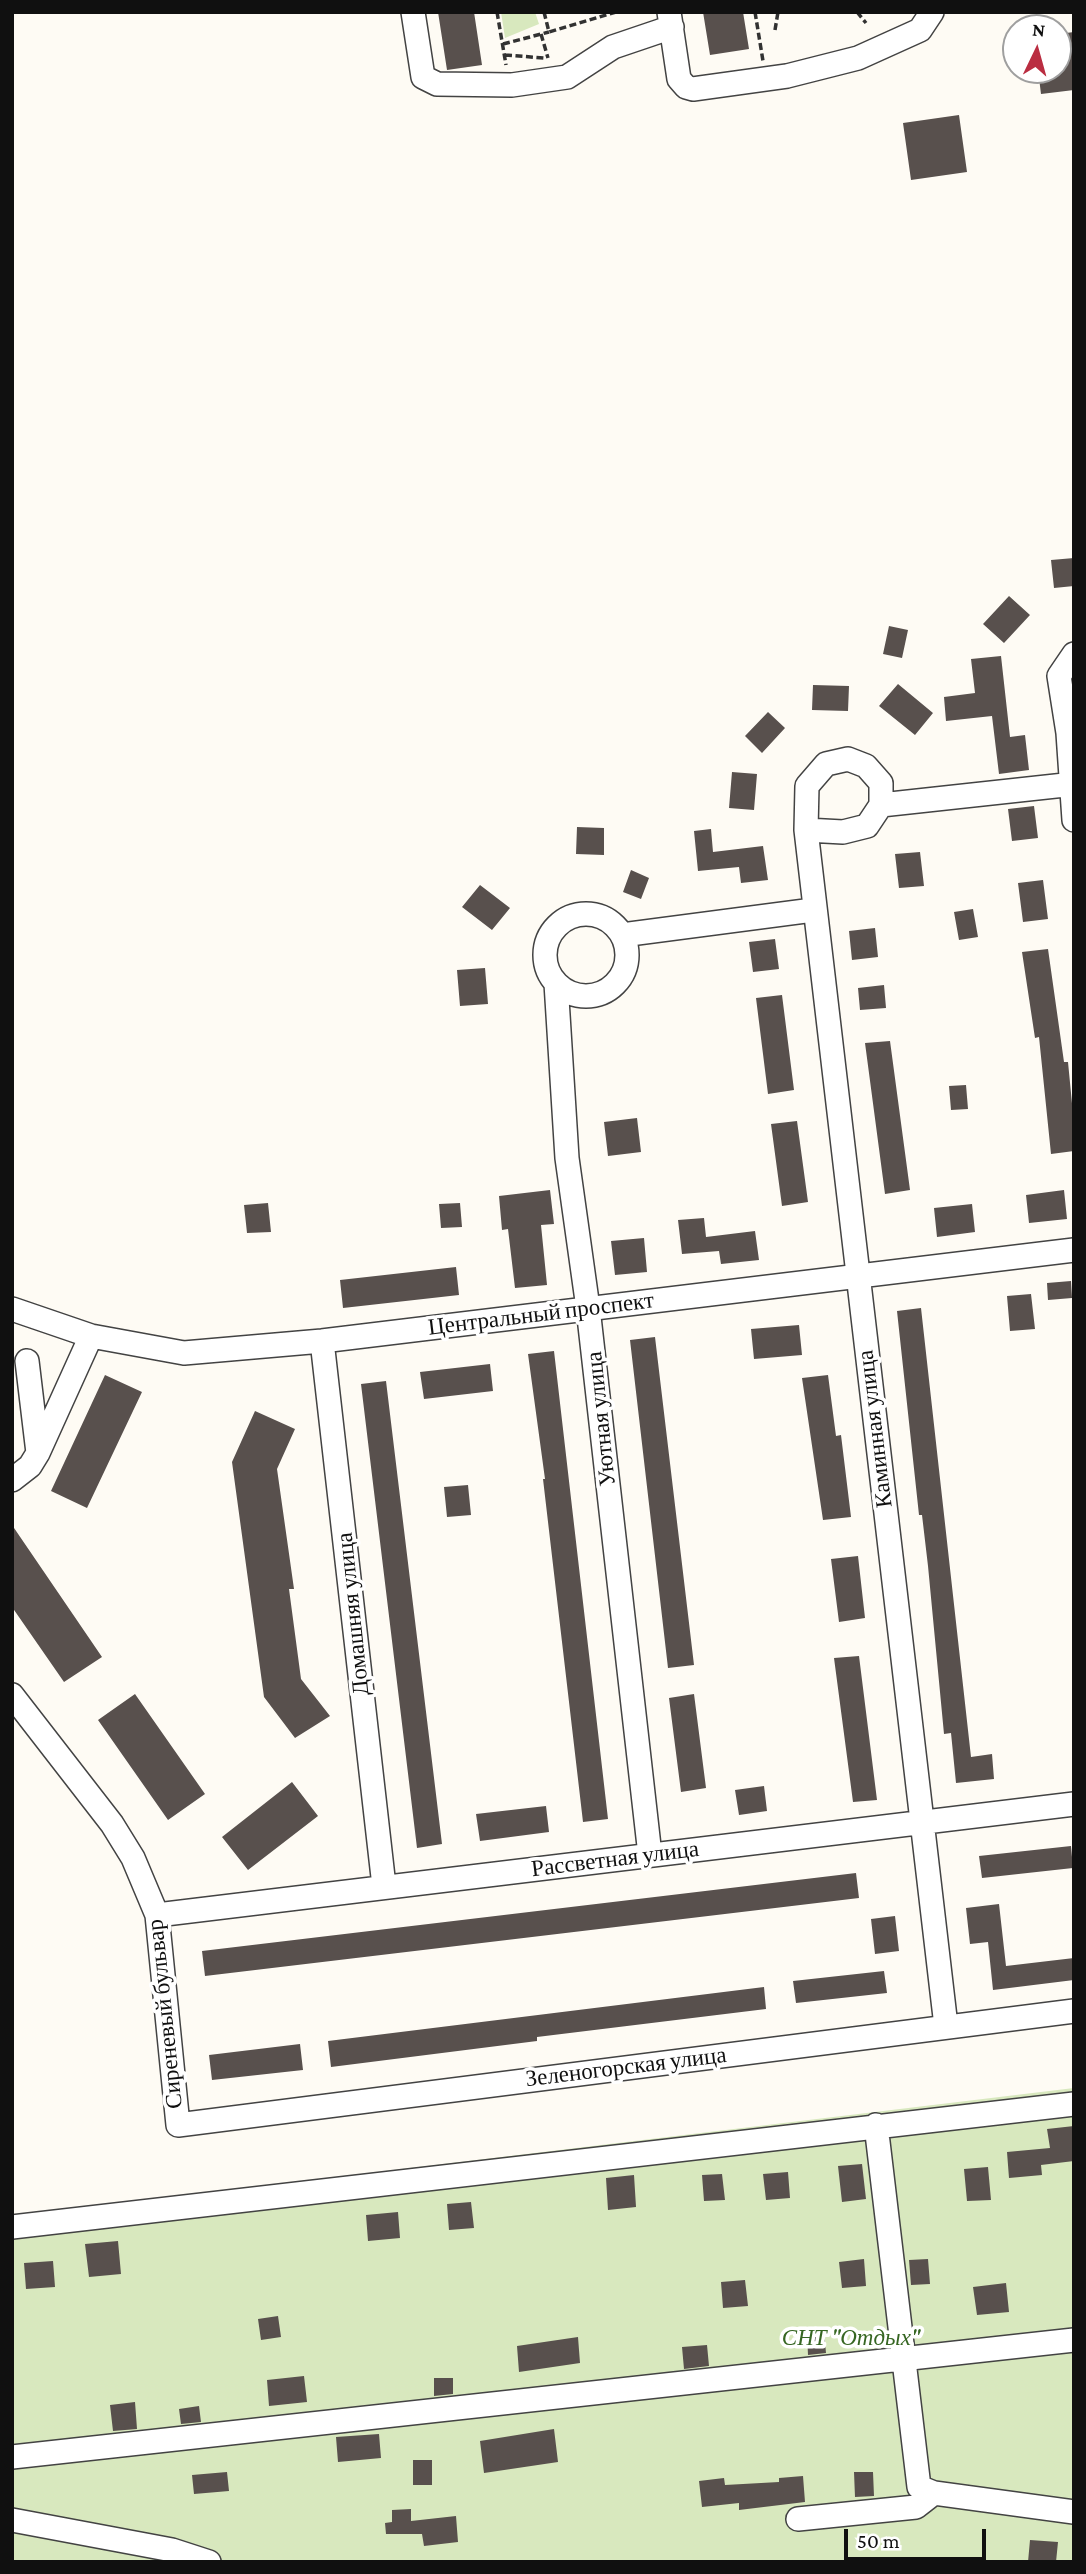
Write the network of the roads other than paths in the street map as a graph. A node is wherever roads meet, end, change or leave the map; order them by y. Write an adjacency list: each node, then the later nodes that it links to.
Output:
1 (413, 12): 3 (street)
2 (932, 12): 3 (street)
3 (670, 20)
4 (1074, 654): 5 (street)
5 (1071, 733): 6 (street)
6 (1072, 784): 7 (street); 8 (street)
7 (881, 805): 9 (street); 9 (street, Каминная улица)
8 (1074, 820)
9 (806, 831): 10 (street, Каминная улица)
10 (813, 910): 11 (street); 14 (street, Каминная улица)
11 (622, 935): 12 (street); 12 (street)
12 (556, 983): 15 (street, Уютная улица)
13 (1074, 1250): 14 (street, Центральный проспект)
14 (858, 1276): 15 (street, Центральный проспект); 24 (street, Каминная улица)
15 (588, 1308): 18 (street, Центральный проспект); 25 (street, Уютная улица)
16 (12, 1309): 17 (street, Центральный проспект)
17 (91, 1336): 18 (street, Центральный проспект); 20 (street)
18 (322, 1341): 26 (street, Домашняя улица)
19 (27, 1361): 20 (street)
20 (38, 1453): 21 (street)
21 (12, 1480)
22 (12, 1695): 27 (street, Сиреневый бульвар)
23 (1074, 1804): 24 (street, Рассветная улица)
24 (921, 1822): 25 (street, Рассветная улица); 29 (street, Каминная улица)
25 (650, 1855): 26 (street, Рассветная улица)
26 (384, 1886): 27 (street, Рассветная улица)
27 (157, 1915): 31 (street, Сиреневый бульвар)
28 (1074, 2011): 29 (street, Зеленогорская улица)
29 (946, 2026): 31 (street, Зеленогорская улица)
30 (1074, 2104): 32 (street)
31 (178, 2124)
32 (876, 2125): 33 (street); 35 (street)
33 (12, 2227)
34 (1074, 2340): 35 (street)
35 (901, 2358): 36 (street); 37 (street)
36 (12, 2457)
37 (933, 2493): 38 (street); 39 (street)
38 (1074, 2512)
39 (798, 2519)
40 (12, 2520): 41 (street)
41 (209, 2562)

